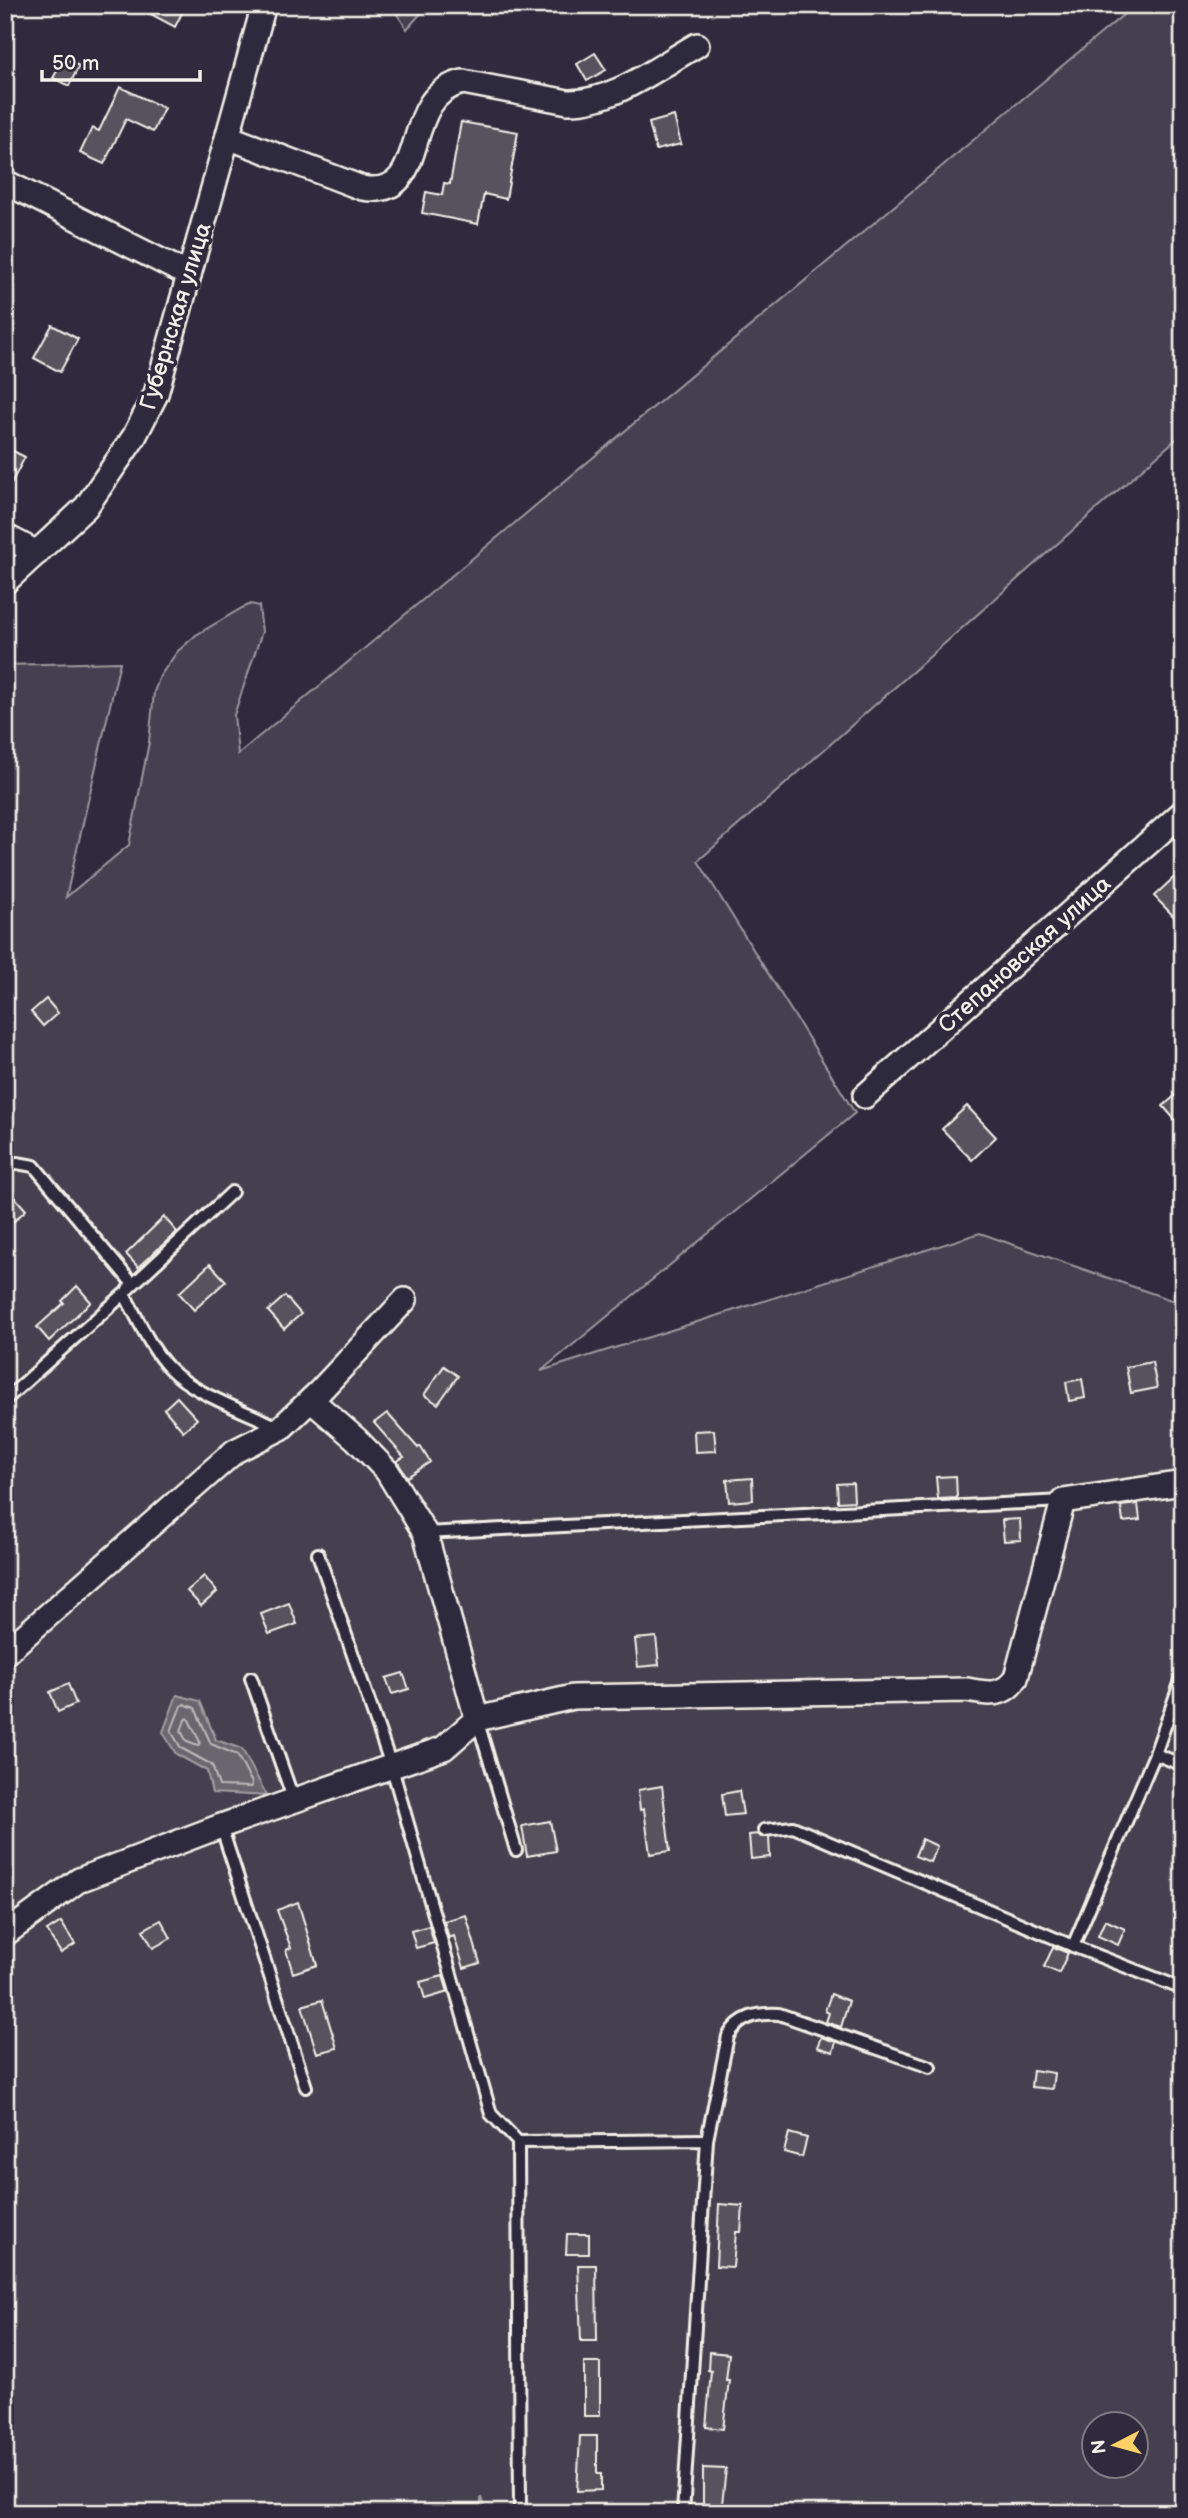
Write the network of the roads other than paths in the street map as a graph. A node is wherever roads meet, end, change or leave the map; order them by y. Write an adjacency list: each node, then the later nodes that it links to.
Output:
1 (264, 5): 3 (street, Губернская улица)
2 (697, 46): 3 (street)
3 (228, 137): 5 (street, Губернская улица)
4 (5, 182): 5 (street)
5 (189, 275): 7 (street, Губернская улица)
6 (5, 536): 7 (street)
7 (37, 553): 8 (street, Губернская улица)
8 (5, 582)
9 (1183, 811): 10 (street, Степановская улица)
10 (865, 1096)
11 (5, 1166): 13 (lane)
12 (232, 1192): 13 (lane)
13 (132, 1283): 14 (lane)
14 (124, 1294): 16 (lane); 18 (lane)
15 (405, 1300): 17 (street)
16 (5, 1400)
17 (311, 1400): 18 (street); 21 (street)
18 (281, 1428): 23 (street)
19 (1183, 1483): 20 (street)
20 (1063, 1501): 21 (lane); 26 (street)
21 (425, 1533): 26 (street)
22 (318, 1554): 29 (lane)
23 (5, 1653)
24 (1183, 1675): 27 (lane)
25 (251, 1678): 30 (lane)
26 (477, 1720): 29 (street); 33 (lane)
27 (1155, 1754): 28 (lane); 35 (lane)
28 (1183, 1765)
29 (392, 1768): 30 (street); 40 (lane)
30 (294, 1801): 31 (street)
31 (221, 1826): 34 (street); 38 (lane)
32 (764, 1830): 35 (lane)
33 (516, 1850)
34 (5, 1934)
35 (1073, 1946): 36 (lane)
36 (1183, 1989)
37 (930, 2067): 39 (lane)
38 (306, 2087)
39 (707, 2140): 40 (lane); 42 (lane)
40 (518, 2142): 41 (lane)
41 (520, 2513)
42 (684, 2513)

